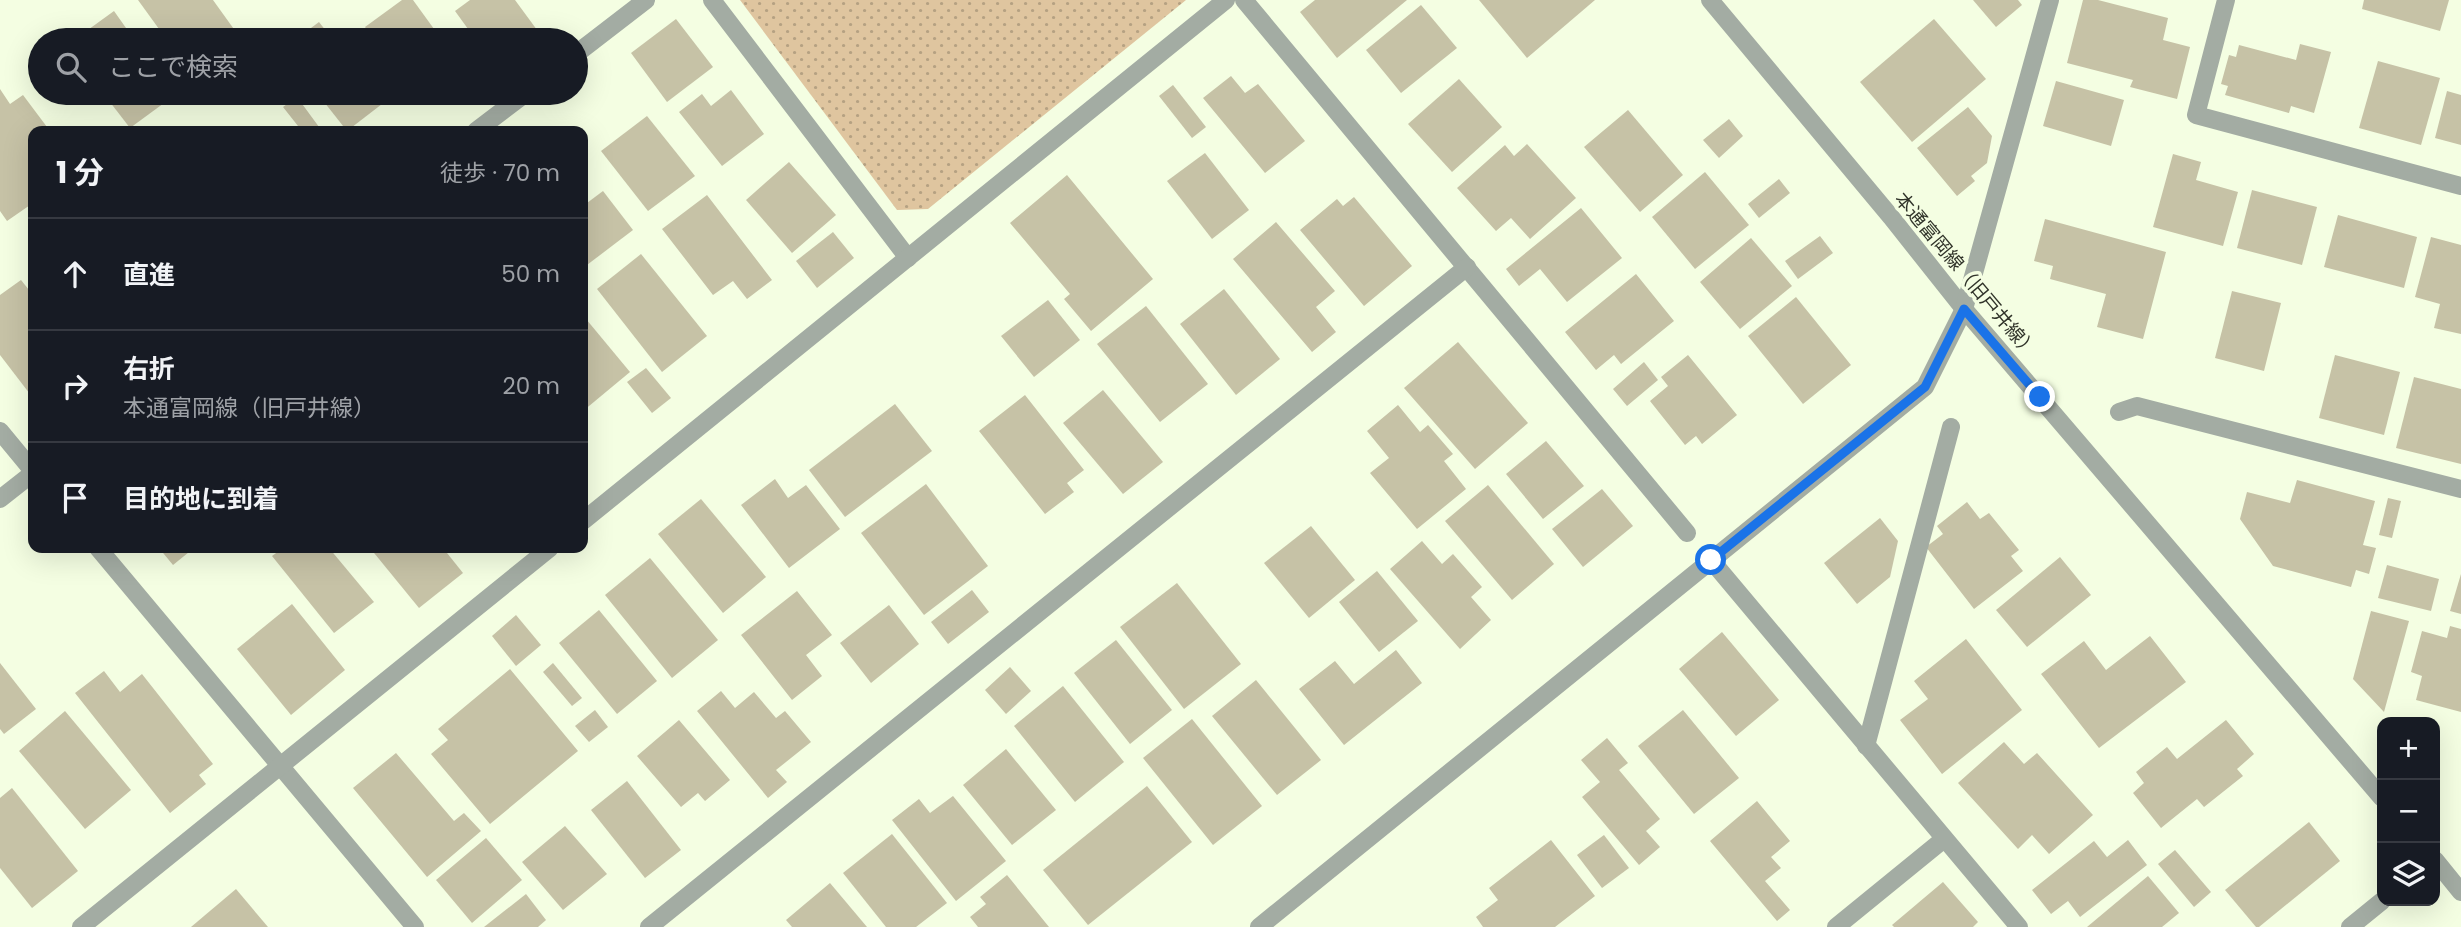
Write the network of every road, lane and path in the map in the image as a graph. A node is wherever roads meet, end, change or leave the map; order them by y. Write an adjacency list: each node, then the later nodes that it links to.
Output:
1 (646, 0): 8 (street)
2 (712, 0): 12 (street)
3 (1226, 0): 12 (street)
4 (1244, 0): 13 (street)
5 (1710, 0): 14 (street, 本通富岡線（旧戸井線）)
6 (2050, 0): 14 (street)
7 (2226, 0): 11 (street)
8 (588, 45)
9 (510, 105): 10 (street)
10 (483, 126)
11 (2461, 186)
12 (908, 258): 22 (street)
13 (1467, 267): 23 (street); 36 (street)
14 (1964, 309): 26 (street); 29 (street, 本通富岡線（旧戸井線）)
15 (2119, 412): 20 (street)
16 (1951, 427): 27 (street)
17 (0, 431): 18 (street)
18 (28, 466)
19 (28, 476): 21 (street)
20 (2461, 489)
21 (0, 499)
22 (588, 517)
23 (1687, 533)
24 (102, 553): 28 (street)
25 (544, 553): 28 (street)
26 (1711, 560): 27 (street); 37 (street)
27 (1866, 746): 30 (street)
28 (281, 766): 34 (street); 35 (street)
29 (2377, 792)
30 (1944, 839): 38 (street); 39 (street)
31 (2440, 866): 32 (street)
32 (2461, 892)
33 (2377, 905): 40 (street)
34 (81, 927)
35 (415, 927)
36 (649, 927)
37 (1259, 927)
38 (1836, 927)
39 (2019, 927)
40 (2350, 927)

